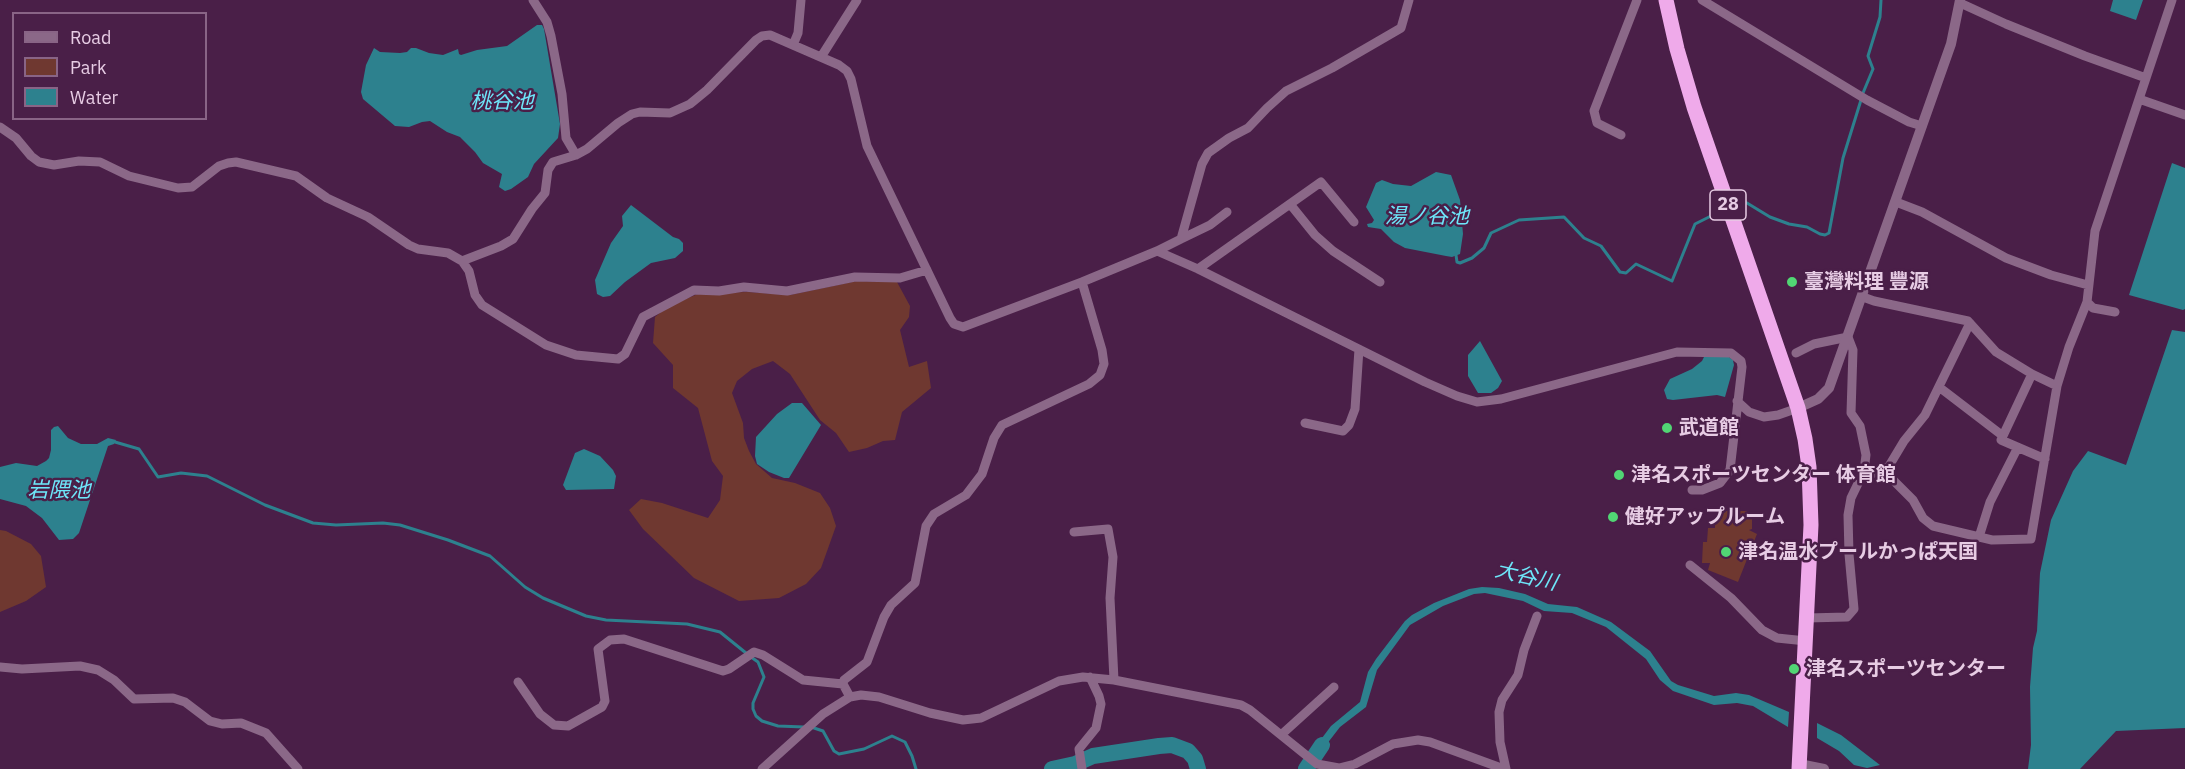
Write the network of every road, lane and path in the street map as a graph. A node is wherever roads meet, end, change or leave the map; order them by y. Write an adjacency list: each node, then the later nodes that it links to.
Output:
1 (533, 0): 18 (street)
2 (801, 0): 10 (street)
3 (857, 0): 11 (street)
4 (1409, 0): 23 (street)
5 (1637, 0): 17 (street)
6 (1666, 0): 42 (highway, 28)
7 (1702, 0): 15 (street)
8 (2172, 0): 12 (street)
9 (1960, 1): 12 (street); 15 (street)
10 (793, 45): 11 (street); 18 (street)
11 (821, 57): 27 (street)
12 (2146, 78): 13 (street)
13 (2139, 99): 14 (street); 30 (street)
14 (2185, 116)
15 (1922, 126): 19 (street)
16 (0, 127): 25 (street)
17 (1621, 135)
18 (576, 155): 25 (street)
19 (1896, 202): 30 (street); 31 (street)
20 (1290, 204): 22 (street); 26 (street); 29 (street)
21 (1227, 212): 23 (street)
22 (1354, 222)
23 (1181, 238): 24 (street)
24 (1157, 251): 26 (street); 28 (street)
25 (462, 261): 27 (street)
26 (1198, 269): 36 (street)
27 (927, 270): 28 (street)
28 (1082, 282): 60 (street)
29 (1380, 282)
30 (2088, 285): 32 (street)
31 (1863, 297): 34 (street); 35 (street)
32 (2087, 302): 33 (street); 39 (street)
33 (2115, 312)
34 (1970, 323): 38 (street); 40 (street)
35 (1848, 337): 37 (street); 42 (street); 48 (street)
36 (1359, 349): 41 (street); 43 (street)
37 (1796, 352)
38 (2032, 374): 39 (street); 44 (street)
39 (2057, 386): 46 (street)
40 (1939, 387): 44 (street); 47 (street)
41 (1737, 400): 42 (street); 49 (street)
42 (1798, 408): 54 (highway, 28)
43 (1305, 423)
44 (2003, 436): 45 (street)
45 (2017, 449): 46 (street); 51 (street)
46 (2045, 459): 51 (street)
47 (1886, 468): 48 (street); 51 (street)
48 (1861, 479): 54 (street)
49 (1692, 490)
50 (1074, 532): 58 (street)
51 (1979, 537)
52 (1690, 565): 55 (street)
53 (1537, 616): 69 (street)
54 (1807, 618): 55 (highway, 28)
55 (1806, 641): 66 (highway, 28)
56 (0, 667): 67 (street)
57 (1090, 677): 58 (street); 62 (street); 64 (street)
58 (1114, 680): 63 (street)
59 (518, 682): 60 (street)
60 (843, 684): 62 (street)
61 (1334, 687): 63 (street)
62 (850, 697): 68 (street)
63 (1281, 735): 65 (street)
64 (1081, 764)
65 (1357, 767): 69 (street)
66 (1799, 767): 70 (street)
67 (298, 769)
68 (762, 769)
69 (1505, 769)
70 (1824, 769)

